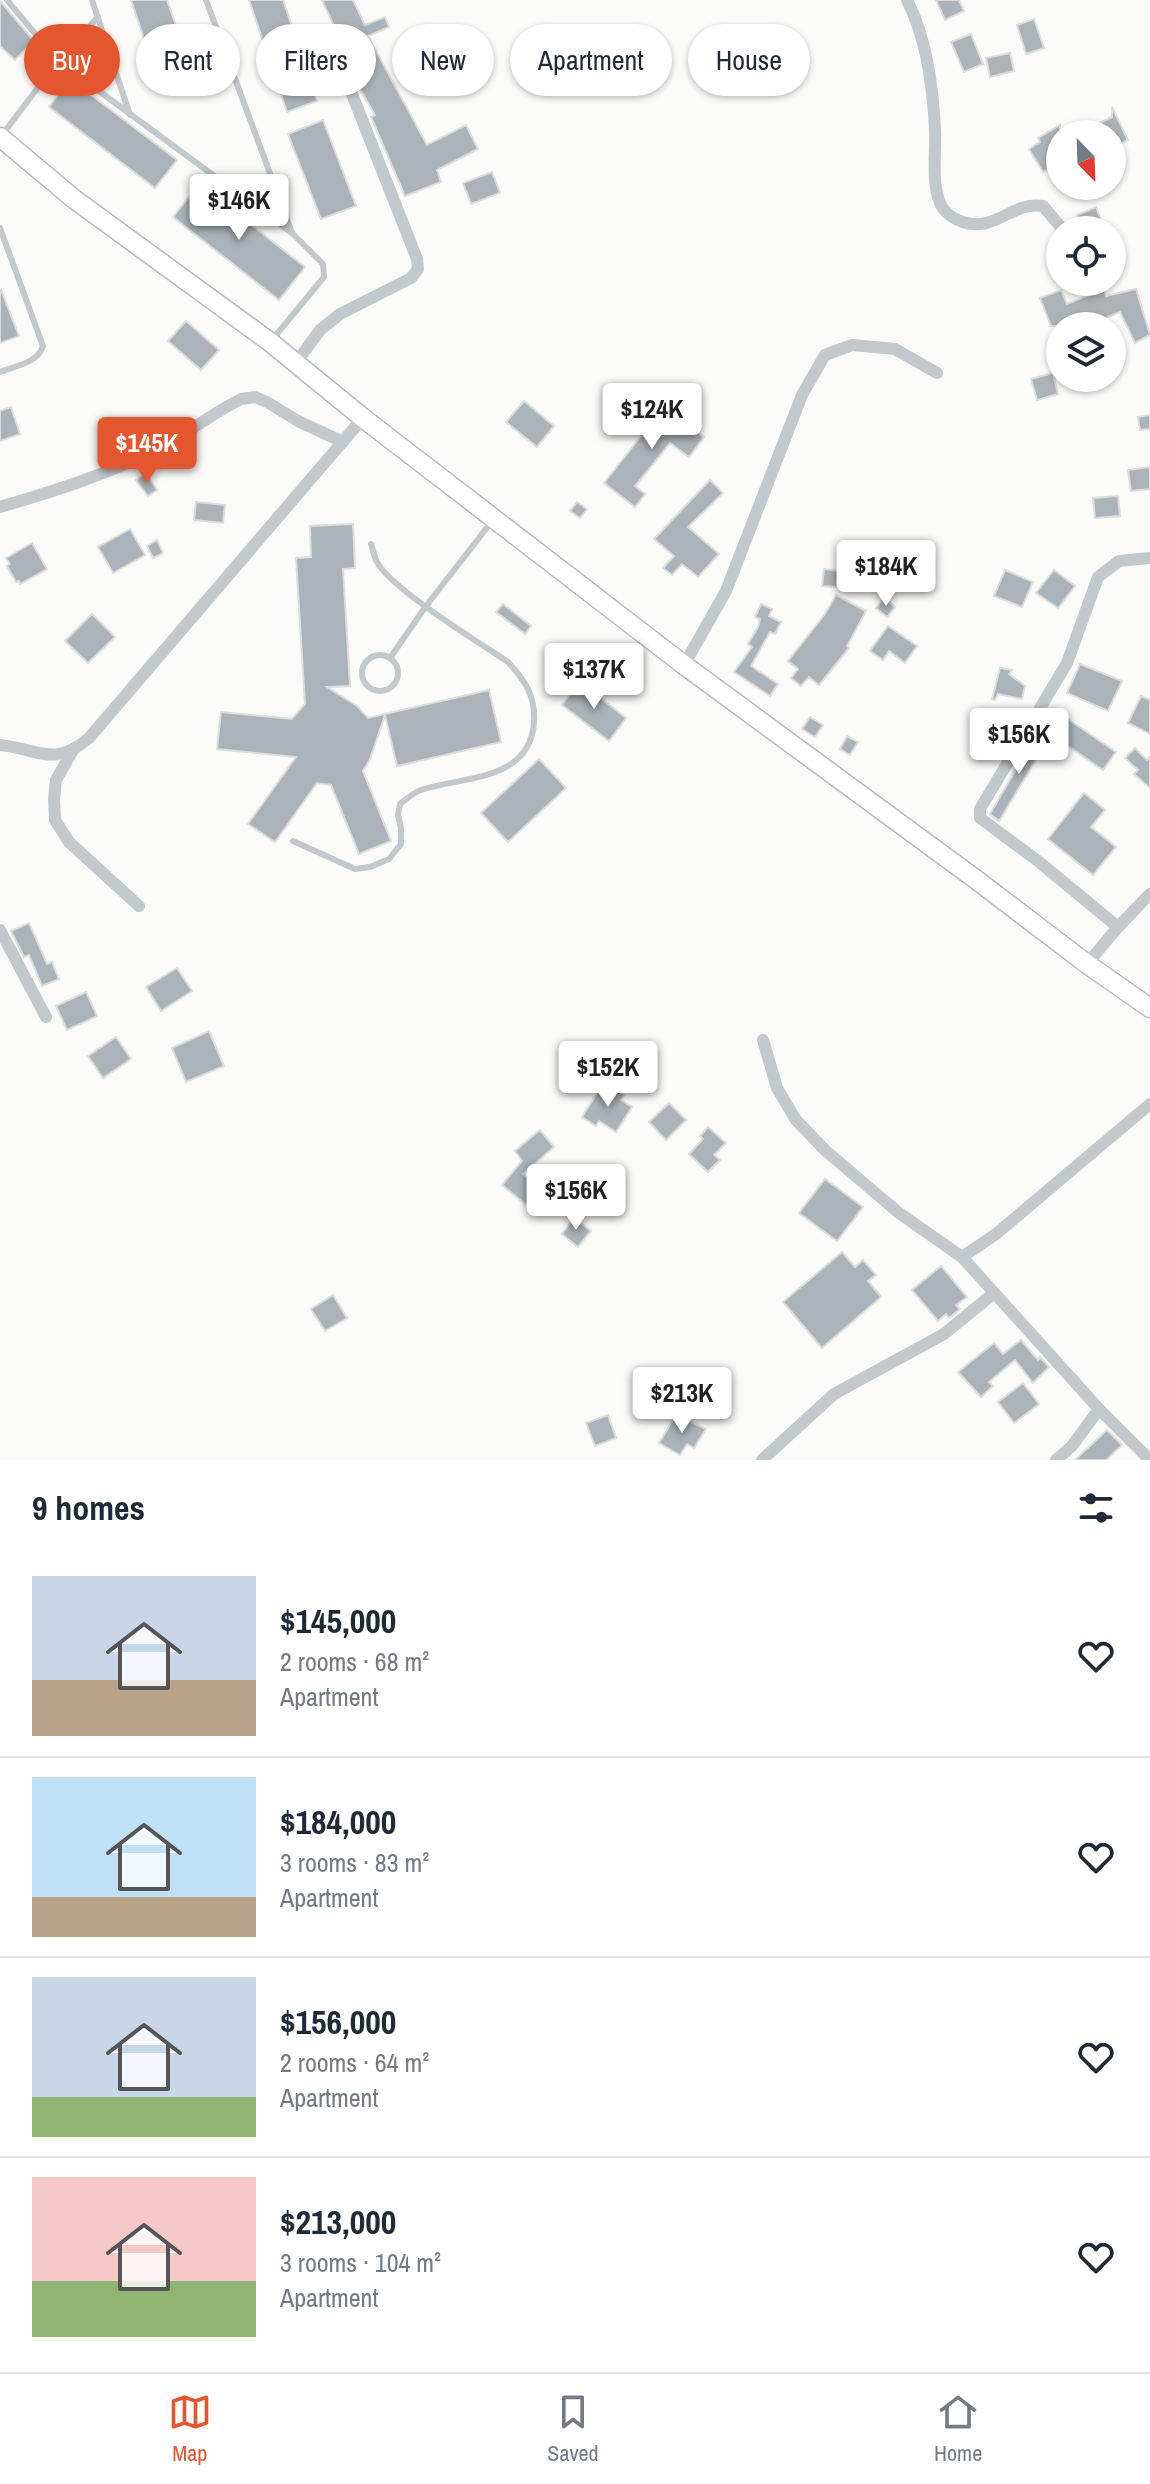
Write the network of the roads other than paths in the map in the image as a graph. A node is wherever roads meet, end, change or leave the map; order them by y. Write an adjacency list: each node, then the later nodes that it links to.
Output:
1 (7, 0): 6 (lane)
2 (92, 0): 5 (lane)
3 (206, 0): 15 (lane)
4 (907, 0): 13 (street)
5 (98, 17): 7 (lane); 11 (lane)
6 (27, 24)
7 (92, 24)
8 (31, 96): 12 (lane)
9 (105, 96): 11 (lane)
10 (353, 96): 17 (street)
11 (130, 115): 15 (lane)
12 (0, 137): 16 (main road)
13 (1052, 216)
14 (0, 228): 18 (lane)
15 (292, 233): 16 (lane)
16 (270, 342): 17 (main road)
17 (296, 363): 20 (main road)
18 (0, 372)
19 (937, 373): 28 (street)
20 (363, 418): 21 (street); 23 (main road)
21 (343, 442): 22 (street); 30 (street)
22 (0, 507)
23 (494, 519): 26 (lane); 28 (main road)
24 (371, 544): 26 (lane)
25 (1150, 558): 34 (street)
26 (426, 606): 27 (lane); 31 (lane)
27 (390, 658): 27 (lane)
28 (684, 665): 36 (main road)
29 (0, 745): 30 (street)
30 (73, 750): 33 (street)
31 (293, 841)
32 (1150, 894): 34 (street)
33 (139, 906)
34 (1118, 927): 36 (street)
35 (0, 930): 38 (street)
36 (1087, 964): 37 (main road)
37 (1150, 1008)
38 (46, 1017)
39 (763, 1040): 41 (street)
40 (1150, 1104): 41 (street)
41 (962, 1257): 42 (street)
42 (994, 1293): 43 (street); 44 (street)
43 (1099, 1409): 45 (street); 46 (street)
44 (762, 1460)
45 (1056, 1460)
46 (1150, 1460)

